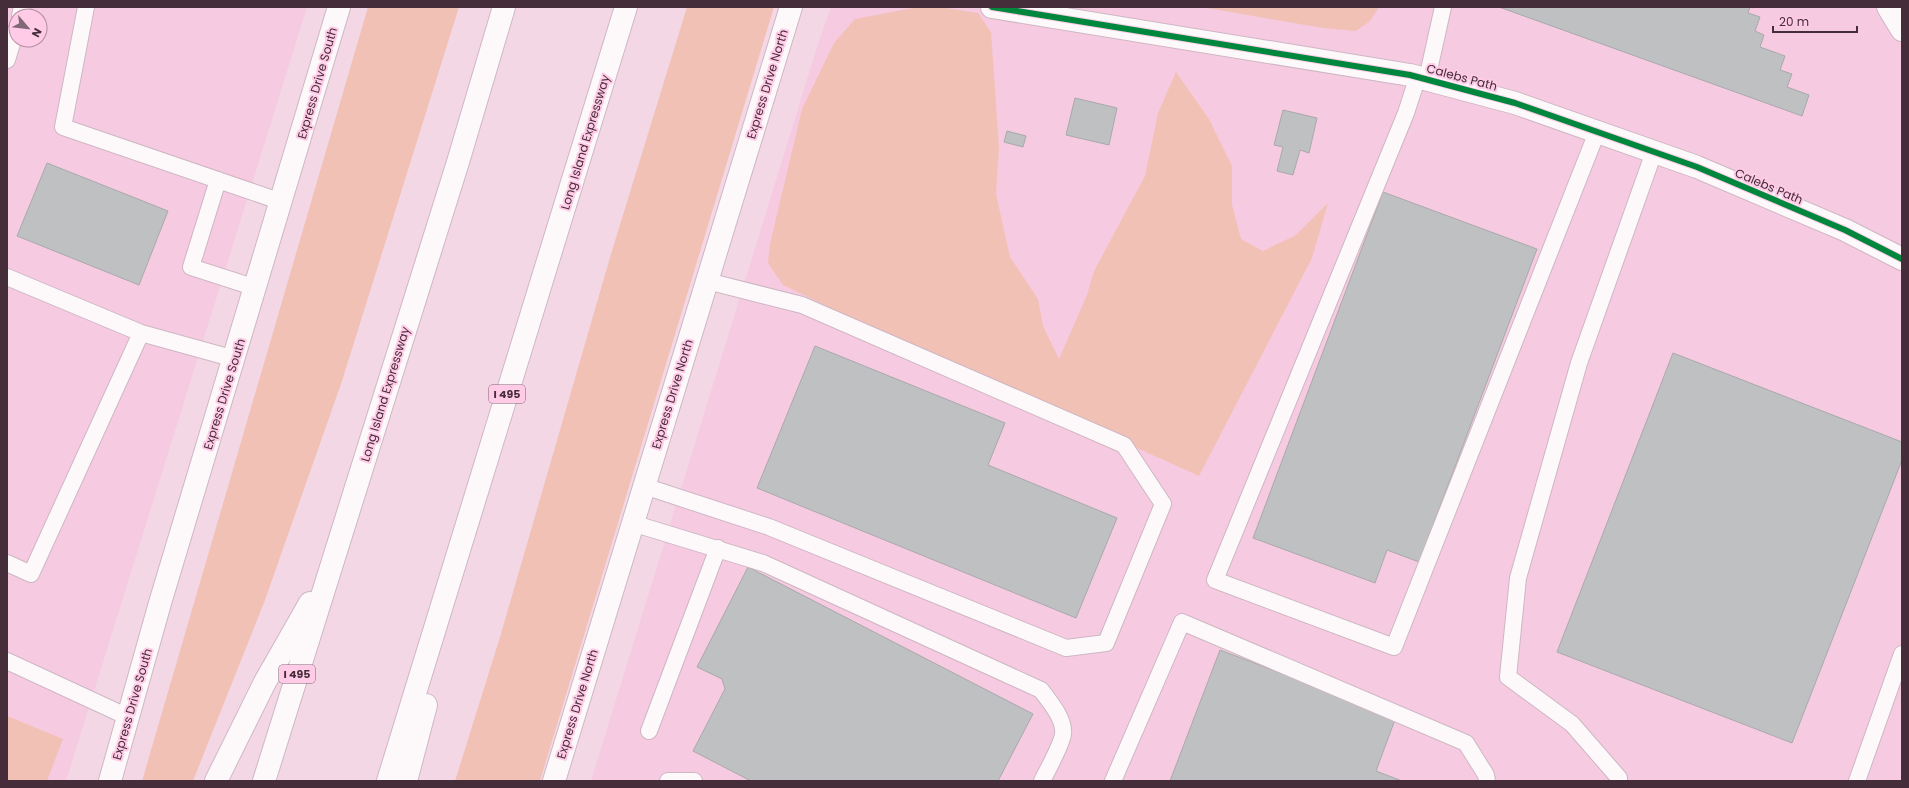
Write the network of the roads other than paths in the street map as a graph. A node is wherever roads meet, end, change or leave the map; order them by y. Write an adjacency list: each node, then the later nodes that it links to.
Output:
1 (86, 7): 13 (lane)
2 (339, 7): 14 (main road, Express Drive South)
3 (504, 7): 26 (main road, Long Island Expressway / I 495)
4 (626, 7): 21 (main road, Long Island Expressway / I 495)
5 (791, 7): 17 (main road, Express Drive North)
6 (992, 7): 10 (main road, Calebs Path)
7 (1443, 7): 10 (lane)
8 (1888, 7): 9 (main road)
9 (1902, 30)
10 (1422, 78): 11 (main road, Calebs Path); 11 (lane)
11 (1597, 132): 12 (main road, Calebs Path)
12 (1654, 152): 15 (main road, Calebs Path); 42 (lane)
13 (218, 180): 14 (lane); 18 (lane)
14 (282, 202): 18 (main road, Express Drive South)
15 (1902, 258)
16 (7, 277): 19 (lane)
17 (706, 281): 22 (main road, Express Drive North); 22 (lane)
18 (256, 288): 20 (main road, Express Drive South)
19 (141, 333): 20 (lane); 25 (lane)
20 (235, 359): 29 (main road, Express Drive South)
21 (493, 440): 34 (main road, Long Island Expressway / I 495); 35 (main road)
22 (644, 486): 23 (main road, Express Drive North)
23 (632, 523): 24 (lane); 36 (main road, Express Drive North)
24 (718, 548): 30 (lane); 39 (lane)
25 (7, 564)
26 (331, 567): 32 (main road); 33 (main road, Long Island Expressway / I 495)
27 (1902, 654): 43 (lane)
28 (7, 661): 29 (lane)
29 (128, 717): 31 (main road, Express Drive South)
30 (649, 731)
31 (110, 781)
32 (216, 781)
33 (264, 781)
34 (388, 781)
35 (406, 781)
36 (554, 781)
37 (668, 781): 38 (lane)
38 (694, 781)
39 (1042, 781)
40 (1113, 781): 41 (lane)
41 (1487, 781)
42 (1619, 781)
43 (1857, 781)

